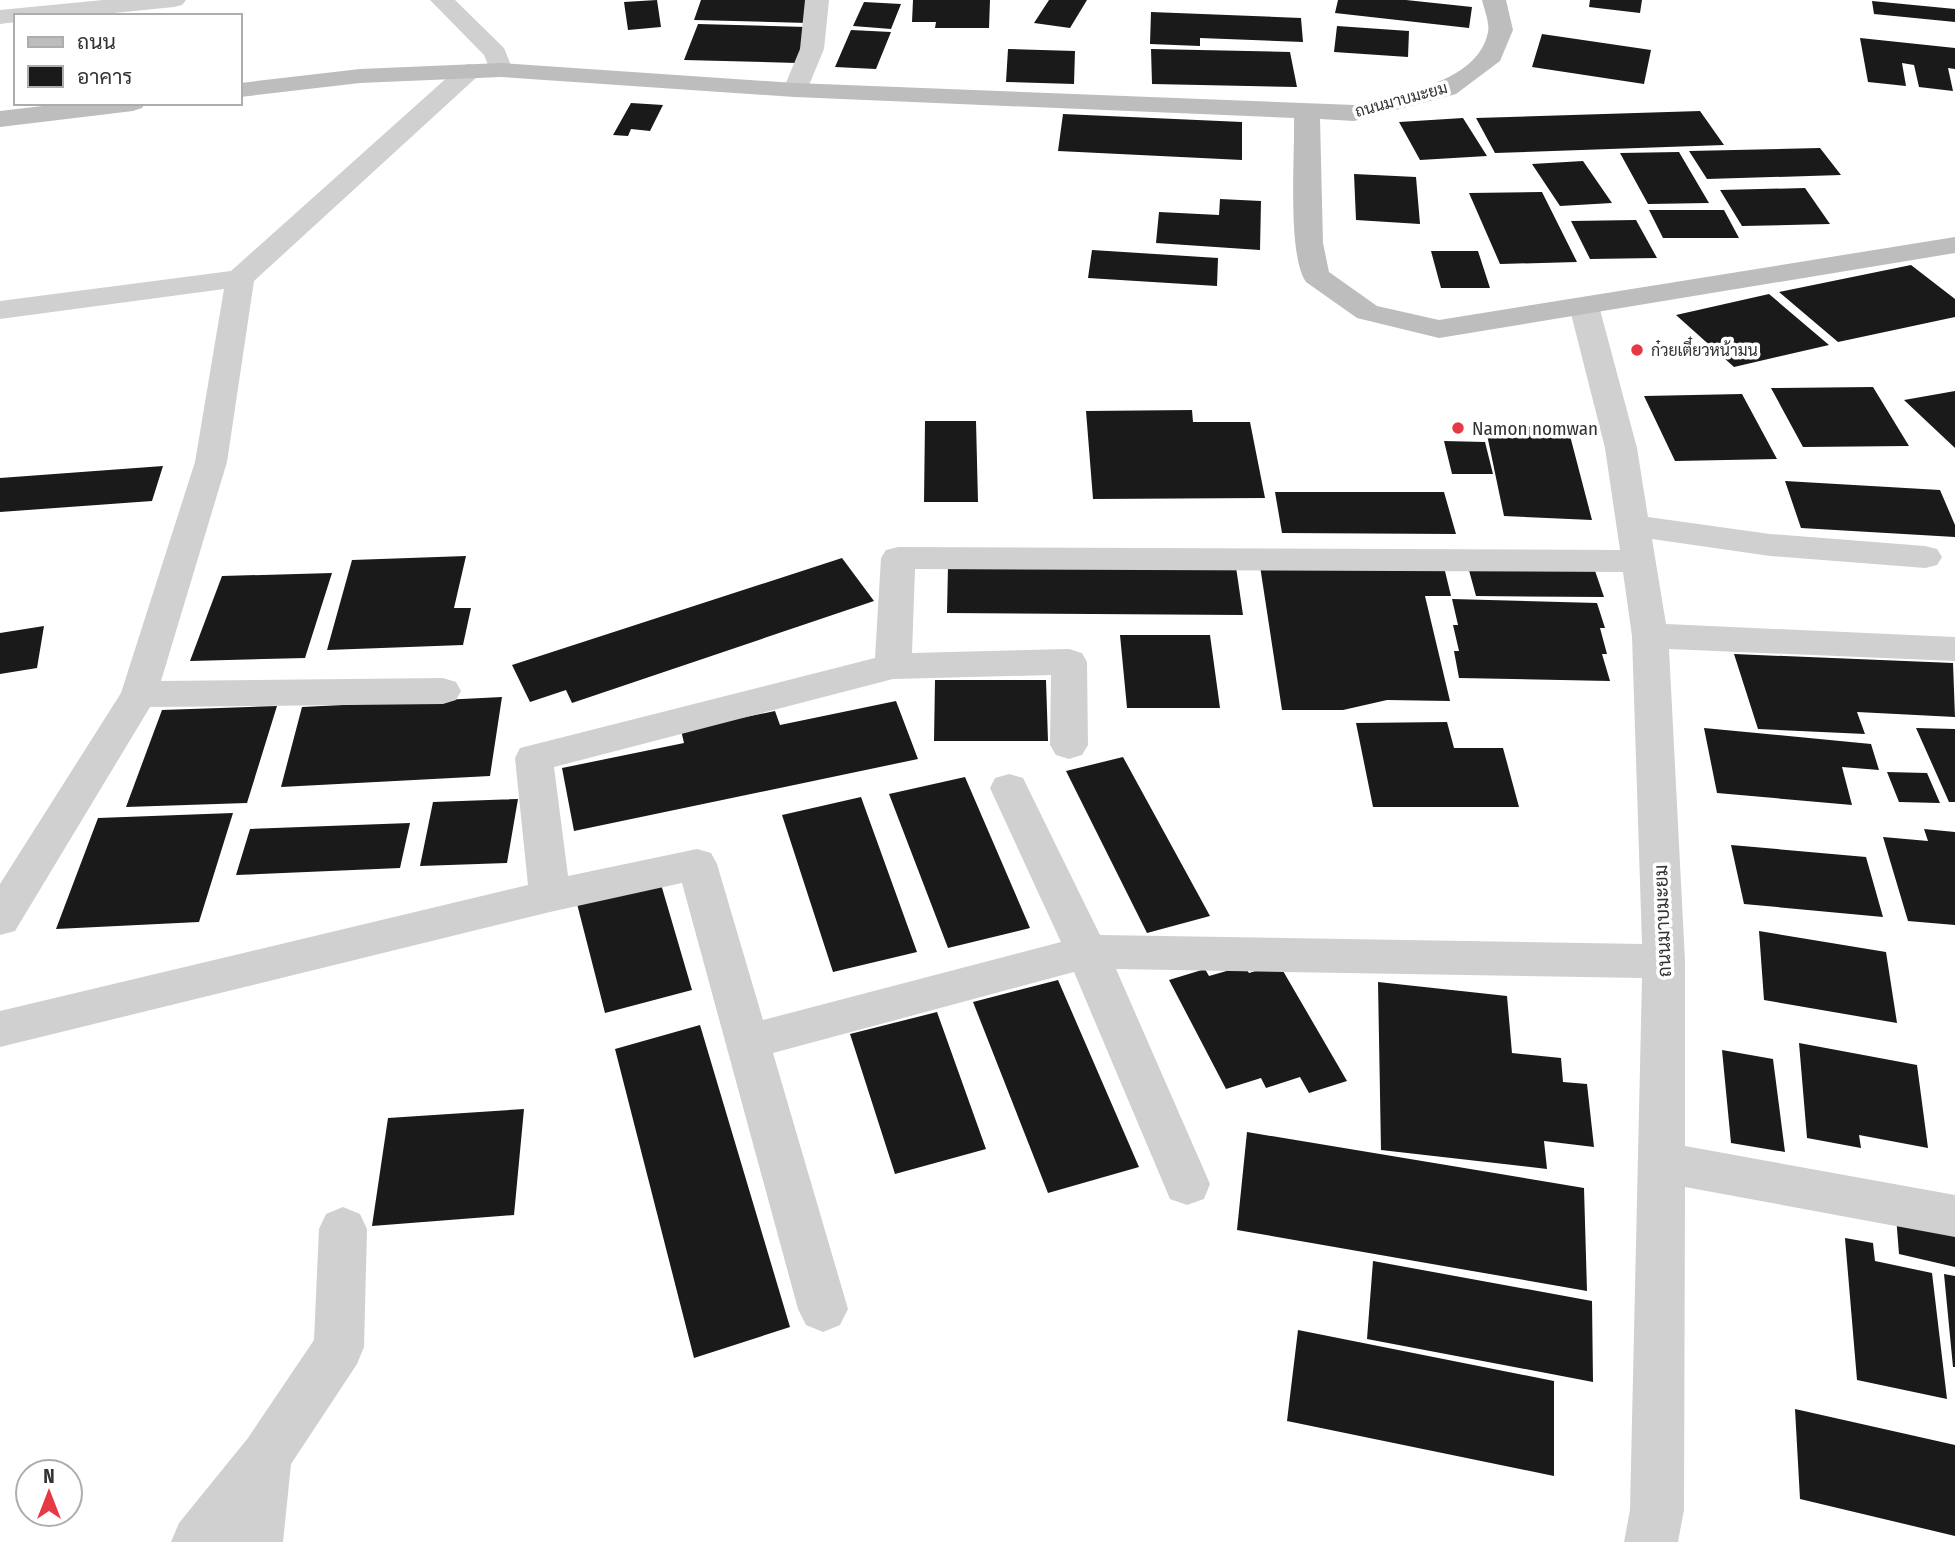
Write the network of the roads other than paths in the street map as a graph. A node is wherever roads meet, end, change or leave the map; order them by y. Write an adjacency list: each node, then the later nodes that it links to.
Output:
1 (174, 0): 5 (street)
2 (442, 0): 6 (street)
3 (817, 0): 9 (street)
4 (1494, 0): 11 (street, ถนนมาบมะยม)
5 (31, 14)
6 (501, 70): 7 (street, ถนนมาบมะยม); 9 (street, ถนนมาบมะยม)
7 (469, 71): 8 (street, ถนนมาบมะยม); 14 (street)
8 (242, 90)
9 (795, 90): 11 (street, ถนนมาบมะยม)
10 (117, 105): 12 (street)
11 (1307, 113): 15 (street)
12 (0, 120)
13 (1955, 245): 15 (street)
14 (240, 278): 16 (street); 23 (street)
15 (1584, 306): 17 (street, ถนนมาบมะยม)
16 (0, 310)
17 (1637, 544): 18 (street); 19 (street, ถนนมาบมะยม); 21 (street)
18 (1925, 557)
19 (1650, 636): 20 (street); 29 (street, ถนนมาบมะยม)
20 (1955, 649)
21 (893, 666): 24 (street); 26 (street)
22 (443, 691): 23 (street)
23 (139, 694): 27 (street)
24 (1069, 745)
25 (1009, 788): 28 (street)
26 (550, 895): 30 (street); 31 (street)
27 (0, 919)
28 (1087, 951): 29 (street); 31 (street); 33 (street)
29 (1664, 961): 32 (street, ถนนมาบมะยม)
30 (0, 1029)
31 (747, 1042): 36 (street)
32 (1663, 1163): 34 (street); 40 (street, ถนนมาบมะยม)
33 (1187, 1184)
34 (1955, 1216)
35 (343, 1229): 37 (street)
36 (823, 1309)
37 (266, 1456): 38 (street); 39 (street)
38 (198, 1542)
39 (256, 1542)
40 (1651, 1542)

